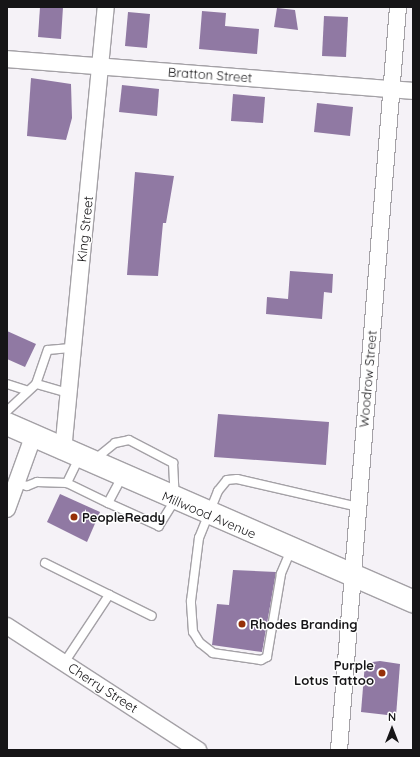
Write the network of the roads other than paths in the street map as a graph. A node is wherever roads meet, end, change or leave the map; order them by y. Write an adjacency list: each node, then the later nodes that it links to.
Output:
1 (106, 7): 4 (street, King Street)
2 (398, 7): 5 (street, Woodrow Street)
3 (7, 59): 4 (street, Bratton Street)
4 (100, 67): 5 (street, Bratton Street); 7 (street, King Street)
5 (391, 89): 6 (street, Bratton Street); 21 (street, Woodrow Street)
6 (413, 91)
7 (73, 348): 9 (lane); 11 (street, King Street)
8 (7, 384): 10 (lane)
9 (36, 384): 10 (lane); 11 (lane)
10 (28, 391): 12 (lane)
11 (68, 393): 15 (street, King Street)
12 (7, 410)
13 (7, 424): 14 (main road, Millwood Avenue)
14 (33, 437): 15 (main road, Millwood Avenue); 17 (street)
15 (77, 458): 16 (main road, Millwood Avenue); 18 (lane); 19 (lane)
16 (122, 477): 19 (main road, Millwood Avenue); 20 (lane)
17 (16, 483): 18 (lane); 22 (street)
18 (67, 483): 20 (lane)
19 (175, 500): 20 (lane); 23 (main road, Millwood Avenue)
20 (108, 504)
21 (358, 507): 23 (lane); 26 (street, Woodrow Street)
22 (7, 509)
23 (209, 514): 24 (main road, Millwood Avenue); 24 (lane)
24 (291, 550): 26 (main road, Millwood Avenue)
25 (45, 563): 27 (lane)
26 (353, 577): 28 (main road, Millwood Avenue); 33 (street, Woodrow Street)
27 (109, 595): 29 (lane); 31 (lane)
28 (413, 601)
29 (152, 616)
30 (7, 626): 31 (street, Cherry Street)
31 (64, 663): 32 (street, Cherry Street)
32 (198, 750)
33 (339, 750)

